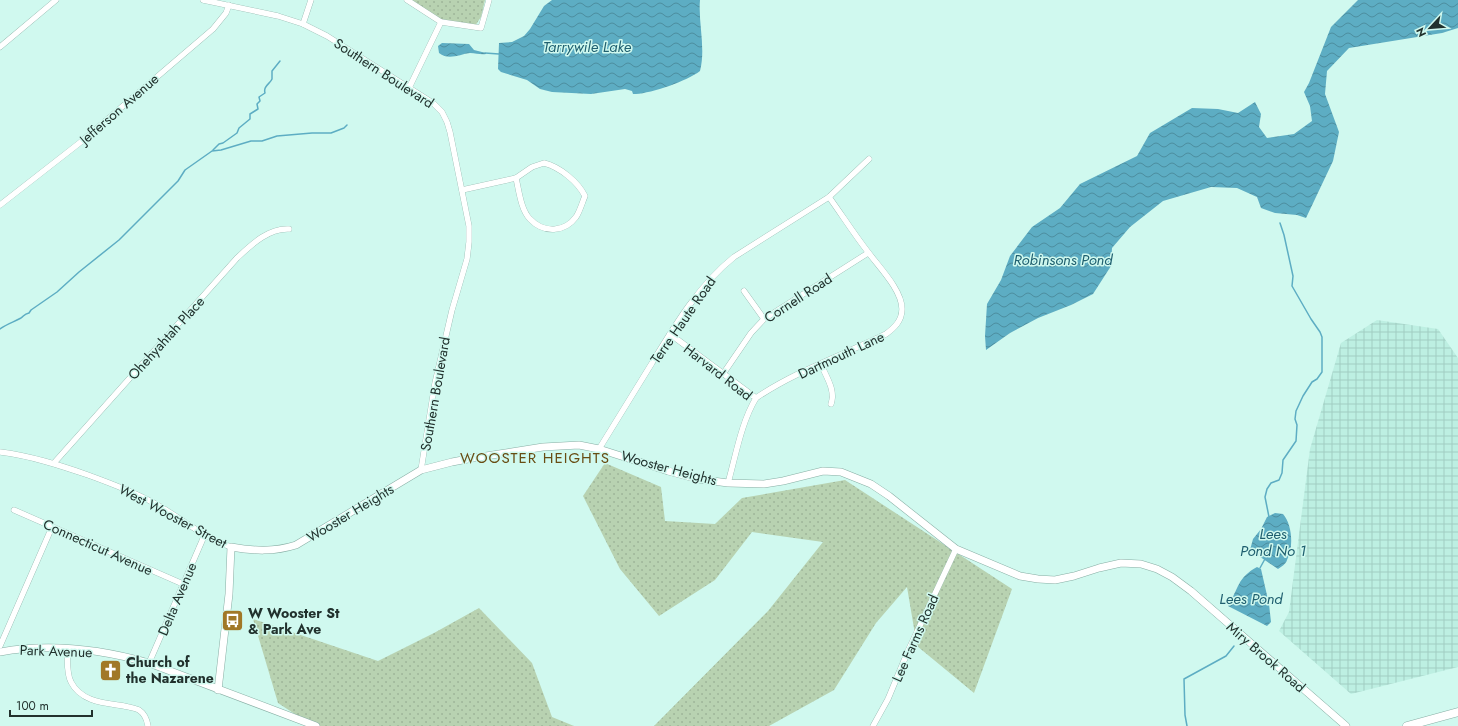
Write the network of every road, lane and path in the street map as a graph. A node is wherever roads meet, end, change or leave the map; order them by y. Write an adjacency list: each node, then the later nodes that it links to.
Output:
1 (56, 0): 9 (street)
2 (203, 0): 6 (street, Southern Boulevard)
3 (311, 0): 8 (street)
4 (407, 0): 7 (street)
5 (489, 0): 7 (street)
6 (228, 5): 8 (street, Southern Boulevard); 15 (street, Jefferson Avenue)
7 (441, 22): 10 (street)
8 (303, 24): 10 (street, Southern Boulevard)
9 (0, 47)
10 (409, 88): 13 (street, Southern Boulevard)
11 (869, 159): 14 (street, Terre Haute Road)
12 (516, 178): 12 (street); 13 (street)
13 (462, 190): 28 (street, Southern Boulevard)
14 (829, 197): 17 (street, Dartmouth Lane); 20 (street, Terre Haute Road)
15 (0, 205)
16 (289, 229): 27 (street, Ohehyahtah Place)
17 (868, 253): 19 (street, Cornell Road); 21 (street, Dartmouth Lane)
18 (744, 291): 19 (street)
19 (764, 319): 22 (street, Cornell Road)
20 (670, 334): 22 (street, Harvard Road); 25 (street, Terre Haute Road)
21 (821, 364): 23 (street, Dartmouth Lane); 24 (street)
22 (723, 374): 23 (street, Harvard Road)
23 (756, 398): 29 (street, Harvard Road)
24 (831, 404)
25 (600, 449): 28 (main road, Wooster Heights); 29 (main road, Wooster Heights)
26 (0, 452): 27 (street, West Wooster Street)
27 (54, 463): 32 (street, West Wooster Street)
28 (421, 470): 33 (main road, Wooster Heights)
29 (728, 483): 34 (main road, Wooster Heights)
30 (14, 510): 31 (street, Connecticut Avenue)
31 (52, 527): 36 (street, Connecticut Avenue); 37 (street)
32 (205, 534): 33 (street, West Wooster Street); 36 (street, Delta Avenue)
33 (231, 547): 41 (main road, West Wooster Street)
34 (956, 549): 35 (main road, Wooster Heights); 45 (street, Lee Farms Road)
35 (1098, 568): 46 (main road, Miry Brook Road)
36 (183, 584): 40 (street, Delta Avenue)
37 (0, 646)
38 (67, 648): 39 (main road, Park Avenue); 40 (main road, Park Avenue); 43 (street)
39 (0, 652)
40 (149, 664): 41 (main road, Park Avenue)
41 (218, 690): 44 (main road, Park Avenue)
42 (1458, 712): 47 (highway)
43 (148, 726)
44 (316, 726)
45 (873, 726)
46 (1346, 726)
47 (1407, 726)

